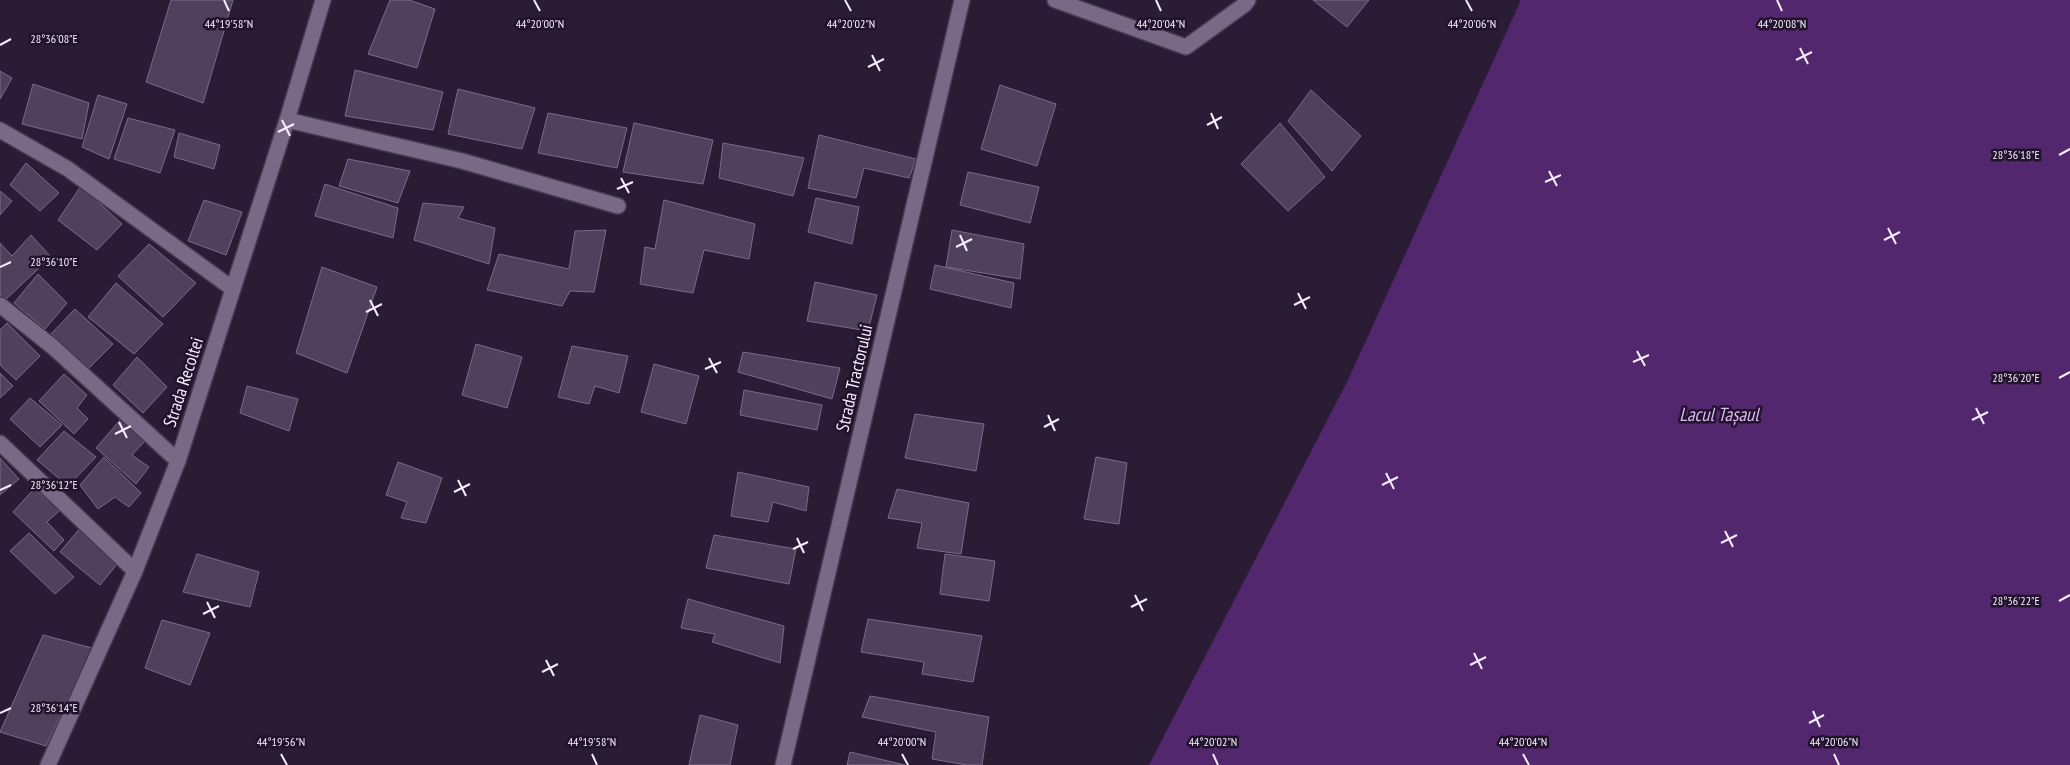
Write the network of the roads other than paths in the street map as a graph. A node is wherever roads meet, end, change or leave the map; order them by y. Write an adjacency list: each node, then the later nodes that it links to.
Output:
1 (323, 0): 5 (street, Strada Recoltei)
2 (962, 0): 14 (street, Strada Tractorului)
3 (1055, 0): 4 (street)
4 (1248, 0)
5 (287, 120): 7 (street); 8 (street, Strada Recoltei)
6 (0, 130): 8 (street)
7 (618, 206)
8 (233, 289): 11 (street, Strada Recoltei)
9 (0, 305): 11 (street)
10 (0, 443): 12 (street)
11 (178, 461): 12 (street, Strada Recoltei)
12 (135, 571): 13 (street, Strada Recoltei)
13 (48, 765)
14 (784, 765)

